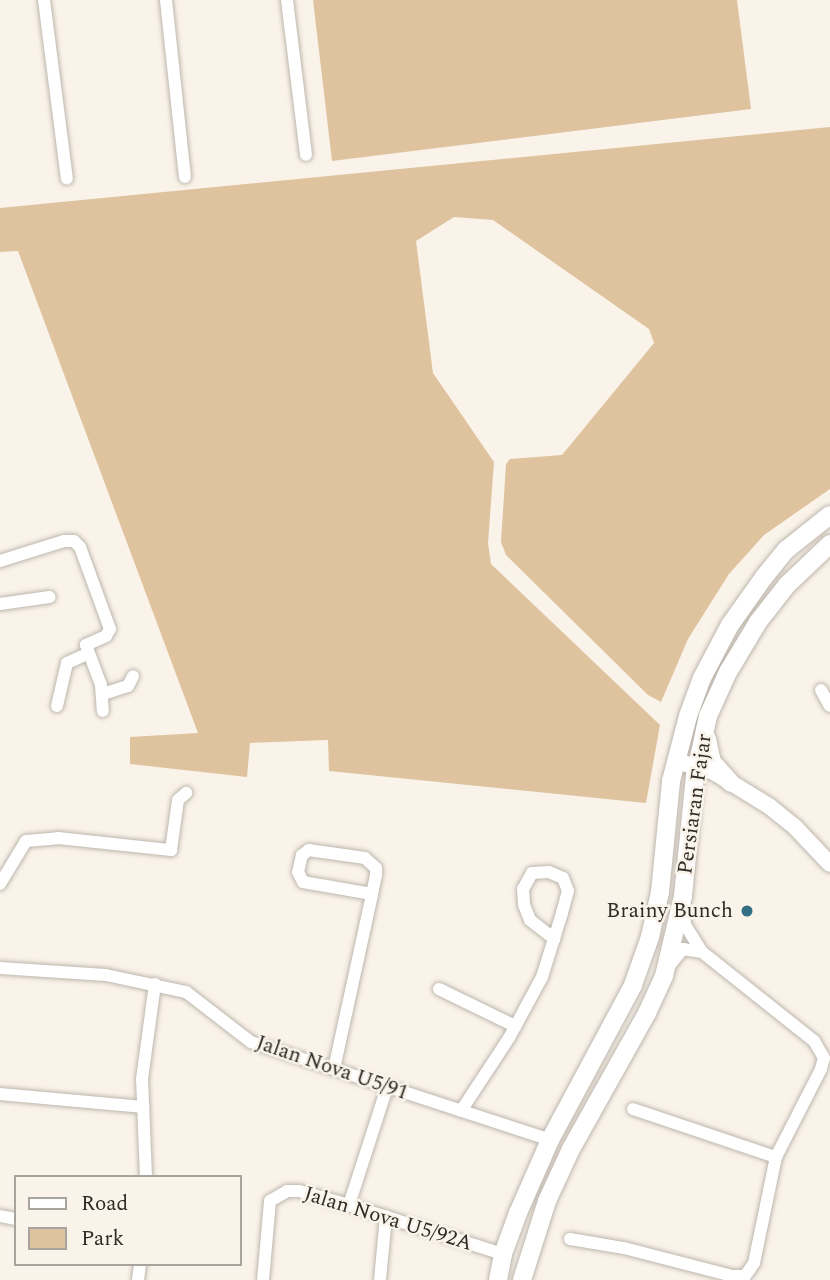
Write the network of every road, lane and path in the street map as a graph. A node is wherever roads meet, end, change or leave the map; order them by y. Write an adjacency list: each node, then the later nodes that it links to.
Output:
1 (44, 0): 6 (street)
2 (166, 0): 5 (street)
3 (287, 0): 4 (street)
4 (306, 155)
5 (185, 177)
6 (67, 179)
7 (830, 515): 20 (main road)
8 (830, 544): 19 (main road, Persiaran Fajar)
9 (0, 561): 12 (street)
10 (50, 597): 11 (street)
11 (0, 604)
12 (87, 654): 15 (street); 16 (street)
13 (133, 676): 15 (street)
14 (821, 690): 17 (street)
15 (103, 694): 18 (street)
16 (57, 706)
17 (830, 706)
18 (103, 711)
19 (706, 723): 21 (main road, Persiaran Fajar); 22 (main road)
20 (676, 761): 21 (street); 42 (main road)
21 (698, 766): 22 (street); 23 (main road, Persiaran Fajar)
22 (731, 783): 23 (main road); 25 (street)
23 (695, 789): 28 (main road, Persiaran Fajar)
24 (186, 793): 26 (street)
25 (830, 864)
26 (0, 884)
27 (372, 894): 27 (street); 36 (street)
28 (682, 896): 30 (street); 32 (main road, Persiaran Fajar)
29 (554, 939): 29 (street); 35 (street)
30 (702, 952): 32 (street); 43 (street)
31 (0, 968): 33 (street, Jalan Nova U5/91)
32 (663, 976): 49 (main road, Persiaran Fajar)
33 (155, 984): 36 (street, Jalan Nova U5/91); 39 (street)
34 (439, 989): 35 (street)
35 (515, 1027): 41 (street)
36 (334, 1069): 37 (street, Jalan Nova U5/91)
37 (387, 1087): 41 (street, Jalan Nova U5/91); 45 (street)
38 (0, 1094): 39 (street)
39 (143, 1107): 44 (street)
40 (633, 1109): 43 (street)
41 (461, 1111): 42 (street, Jalan Nova U5/91)
42 (550, 1140): 48 (main road)
43 (776, 1157): 47 (street)
44 (146, 1175)
45 (349, 1205): 46 (street, Jalan Nova U5/92A); 50 (street, Jalan Nova U5/92A)
46 (386, 1216): 48 (street, Jalan Nova U5/92A); 51 (street)
47 (570, 1239)
48 (503, 1254): 52 (main road)
49 (526, 1275)
50 (263, 1280)
51 (380, 1280)
52 (498, 1280)

